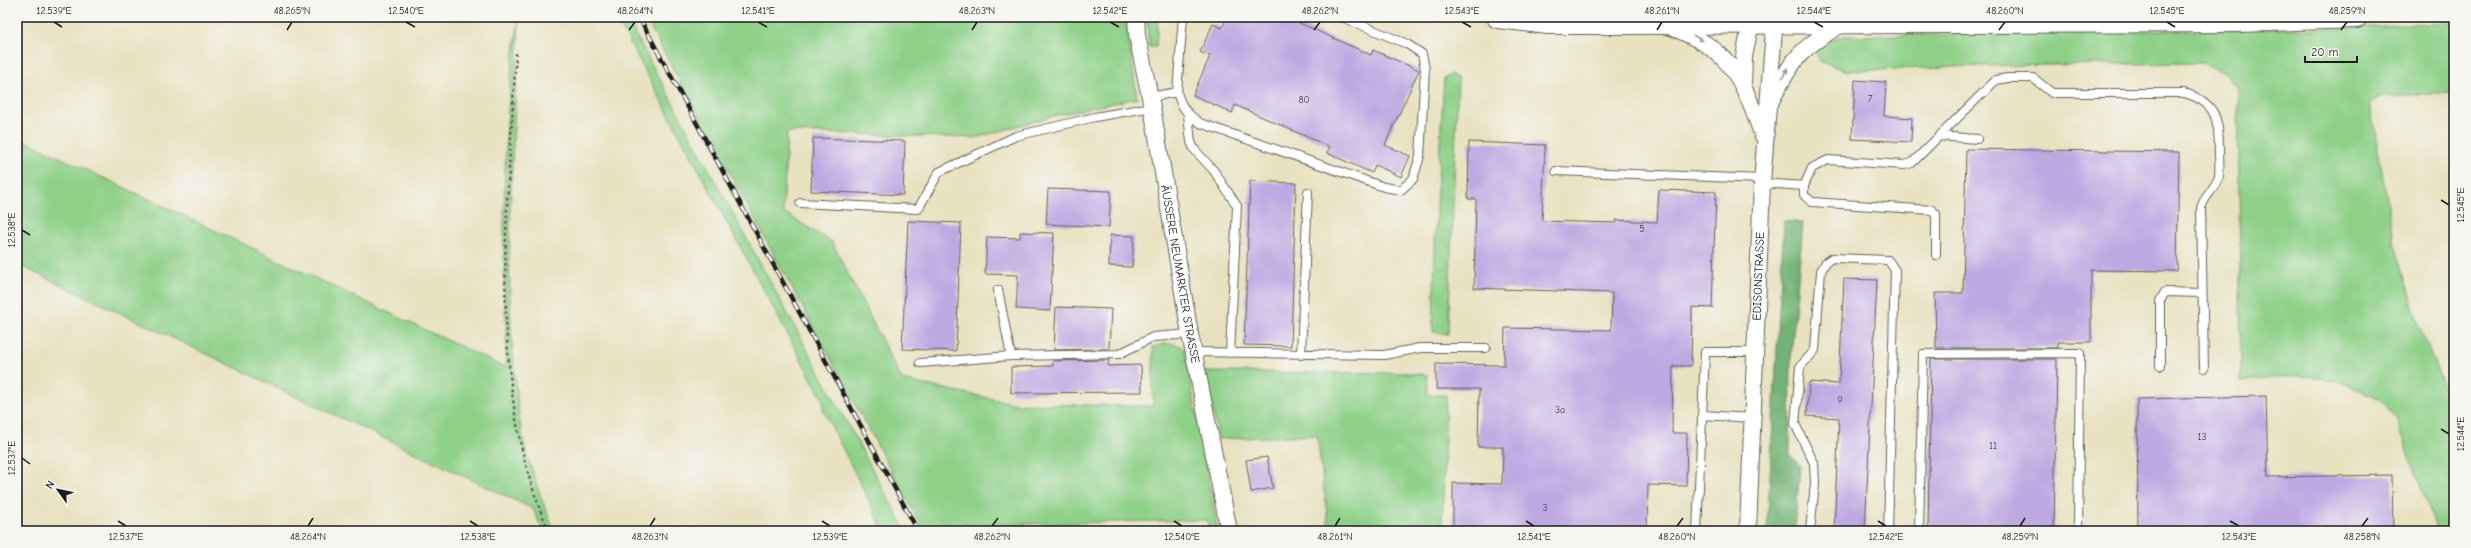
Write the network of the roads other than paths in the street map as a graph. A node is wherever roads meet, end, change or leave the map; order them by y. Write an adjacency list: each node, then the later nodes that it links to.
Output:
1 (1136, 17): 12 (street, ÄUSSERE NEUMARKTER STRASSE)
2 (1183, 17): 11 (lane)
3 (1342, 17): 14 (lane)
4 (1498, 17): 9 (main road)
5 (2356, 17): 8 (main road)
6 (1752, 20): 7 (main road); 9 (main road); 10 (street)
7 (1774, 20): 8 (main road); 13 (street, EDISONSTRASSE)
8 (1861, 20): 13 (street, one-way to 8)
9 (1663, 23): 10 (street, one-way to 10)
10 (1742, 84): 17 (street)
11 (1177, 92): 12 (lane); 14 (lane)
12 (1151, 102): 22 (lane); 26 (street, ÄUSSERE NEUMARKTER STRASSE)
13 (1767, 108): 17 (street, EDISONSTRASSE)
14 (1188, 115): 30 (lane)
15 (1939, 136): 16 (lane); 20 (lane); 25 (lane)
16 (1977, 139)
17 (1765, 142): 19 (street, EDISONSTRASSE)
18 (1556, 171): 19 (lane)
19 (1762, 181): 20 (lane); 29 (street, EDISONSTRASSE)
20 (1804, 186): 23 (lane)
21 (1308, 192): 31 (lane)
22 (800, 203)
23 (1936, 255)
24 (998, 290): 32 (lane)
25 (2202, 293): 34 (lane); 35 (lane)
26 (1190, 334): 28 (street, ÄUSSERE NEUMARKTER STRASSE); 32 (lane)
27 (1486, 348): 31 (lane)
28 (1193, 352): 30 (lane); 38 (street, ÄUSSERE NEUMARKTER STRASSE)
29 (1754, 352): 36 (lane); 37 (street, EDISONSTRASSE)
30 (1230, 353): 31 (lane)
31 (1301, 355)
32 (1011, 356): 33 (lane)
33 (920, 363)
34 (2160, 366)
35 (2204, 368)
36 (1702, 415): 37 (lane); 39 (lane)
37 (1752, 418): 40 (street, EDISONSTRASSE)
38 (1229, 531)
39 (1697, 531)
40 (1748, 531)
41 (1810, 531): 42 (lane)
42 (1888, 531)
43 (1919, 531): 44 (lane)
44 (2078, 531)

